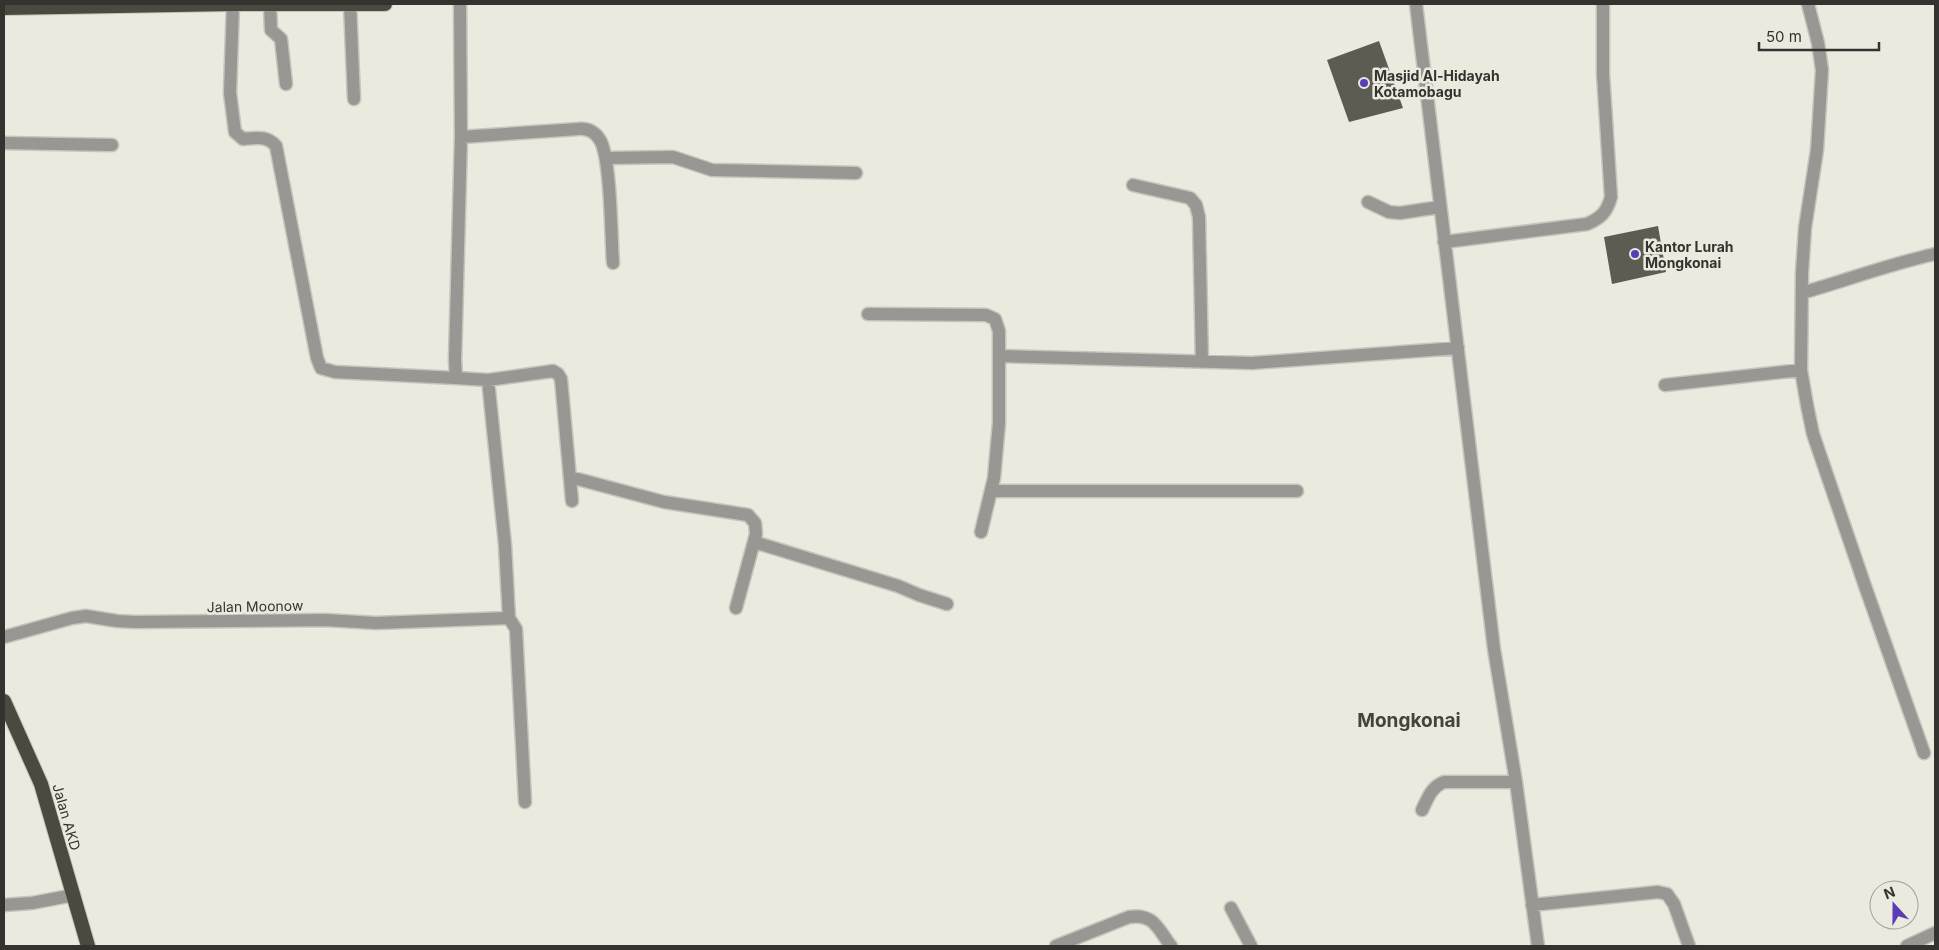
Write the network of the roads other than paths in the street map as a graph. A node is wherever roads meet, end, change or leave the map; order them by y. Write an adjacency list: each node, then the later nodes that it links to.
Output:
1 (233, 4): 8 (highway); 9 (highway); 30 (street)
2 (350, 4): 3 (highway); 9 (highway); 12 (street)
3 (385, 4)
4 (460, 4): 13 (street)
5 (1416, 4): 20 (street)
6 (1602, 4): 21 (street)
7 (1808, 4): 24 (street)
8 (107, 5): 10 (highway)
9 (270, 5): 11 (street)
10 (4, 8)
11 (286, 84)
12 (354, 99)
13 (461, 137): 16 (street); 30 (street)
14 (4, 143): 15 (street)
15 (112, 145)
16 (606, 158): 17 (street); 23 (street)
17 (856, 173)
18 (1133, 185): 28 (street)
19 (1368, 202): 20 (street)
20 (1440, 208): 21 (street)
21 (1444, 242): 26 (street)
22 (1935, 254): 24 (street)
23 (613, 263)
24 (1802, 293): 29 (street)
25 (868, 314): 27 (street)
26 (1458, 348): 28 (street); 45 (street)
27 (1000, 356): 28 (street); 34 (street)
28 (1202, 362)
29 (1801, 370): 32 (street); 44 (street)
30 (456, 378): 31 (street)
31 (488, 380): 33 (street); 41 (street)
32 (1665, 385)
33 (570, 477): 36 (street); 38 (street)
34 (992, 491): 35 (street); 37 (street)
35 (1297, 491)
36 (572, 501)
37 (980, 532)
38 (754, 542): 39 (street); 40 (street)
39 (947, 604)
40 (736, 608)
41 (510, 618): 42 (street, Jalan Moonow); 46 (street)
42 (4, 637)
43 (4, 701): 48 (highway, Jalan AKD)
44 (1924, 753)
45 (1516, 782): 47 (street); 50 (street)
46 (526, 802)
47 (1422, 810)
48 (74, 895): 49 (street); 53 (highway, Jalan AKD)
49 (4, 905)
50 (1532, 905): 57 (street); 58 (street)
51 (1231, 908): 56 (street)
52 (1935, 933): 59 (street)
53 (88, 946)
54 (1056, 946): 55 (street)
55 (1170, 946)
56 (1251, 946)
57 (1538, 946)
58 (1688, 946)
59 (1907, 946)

